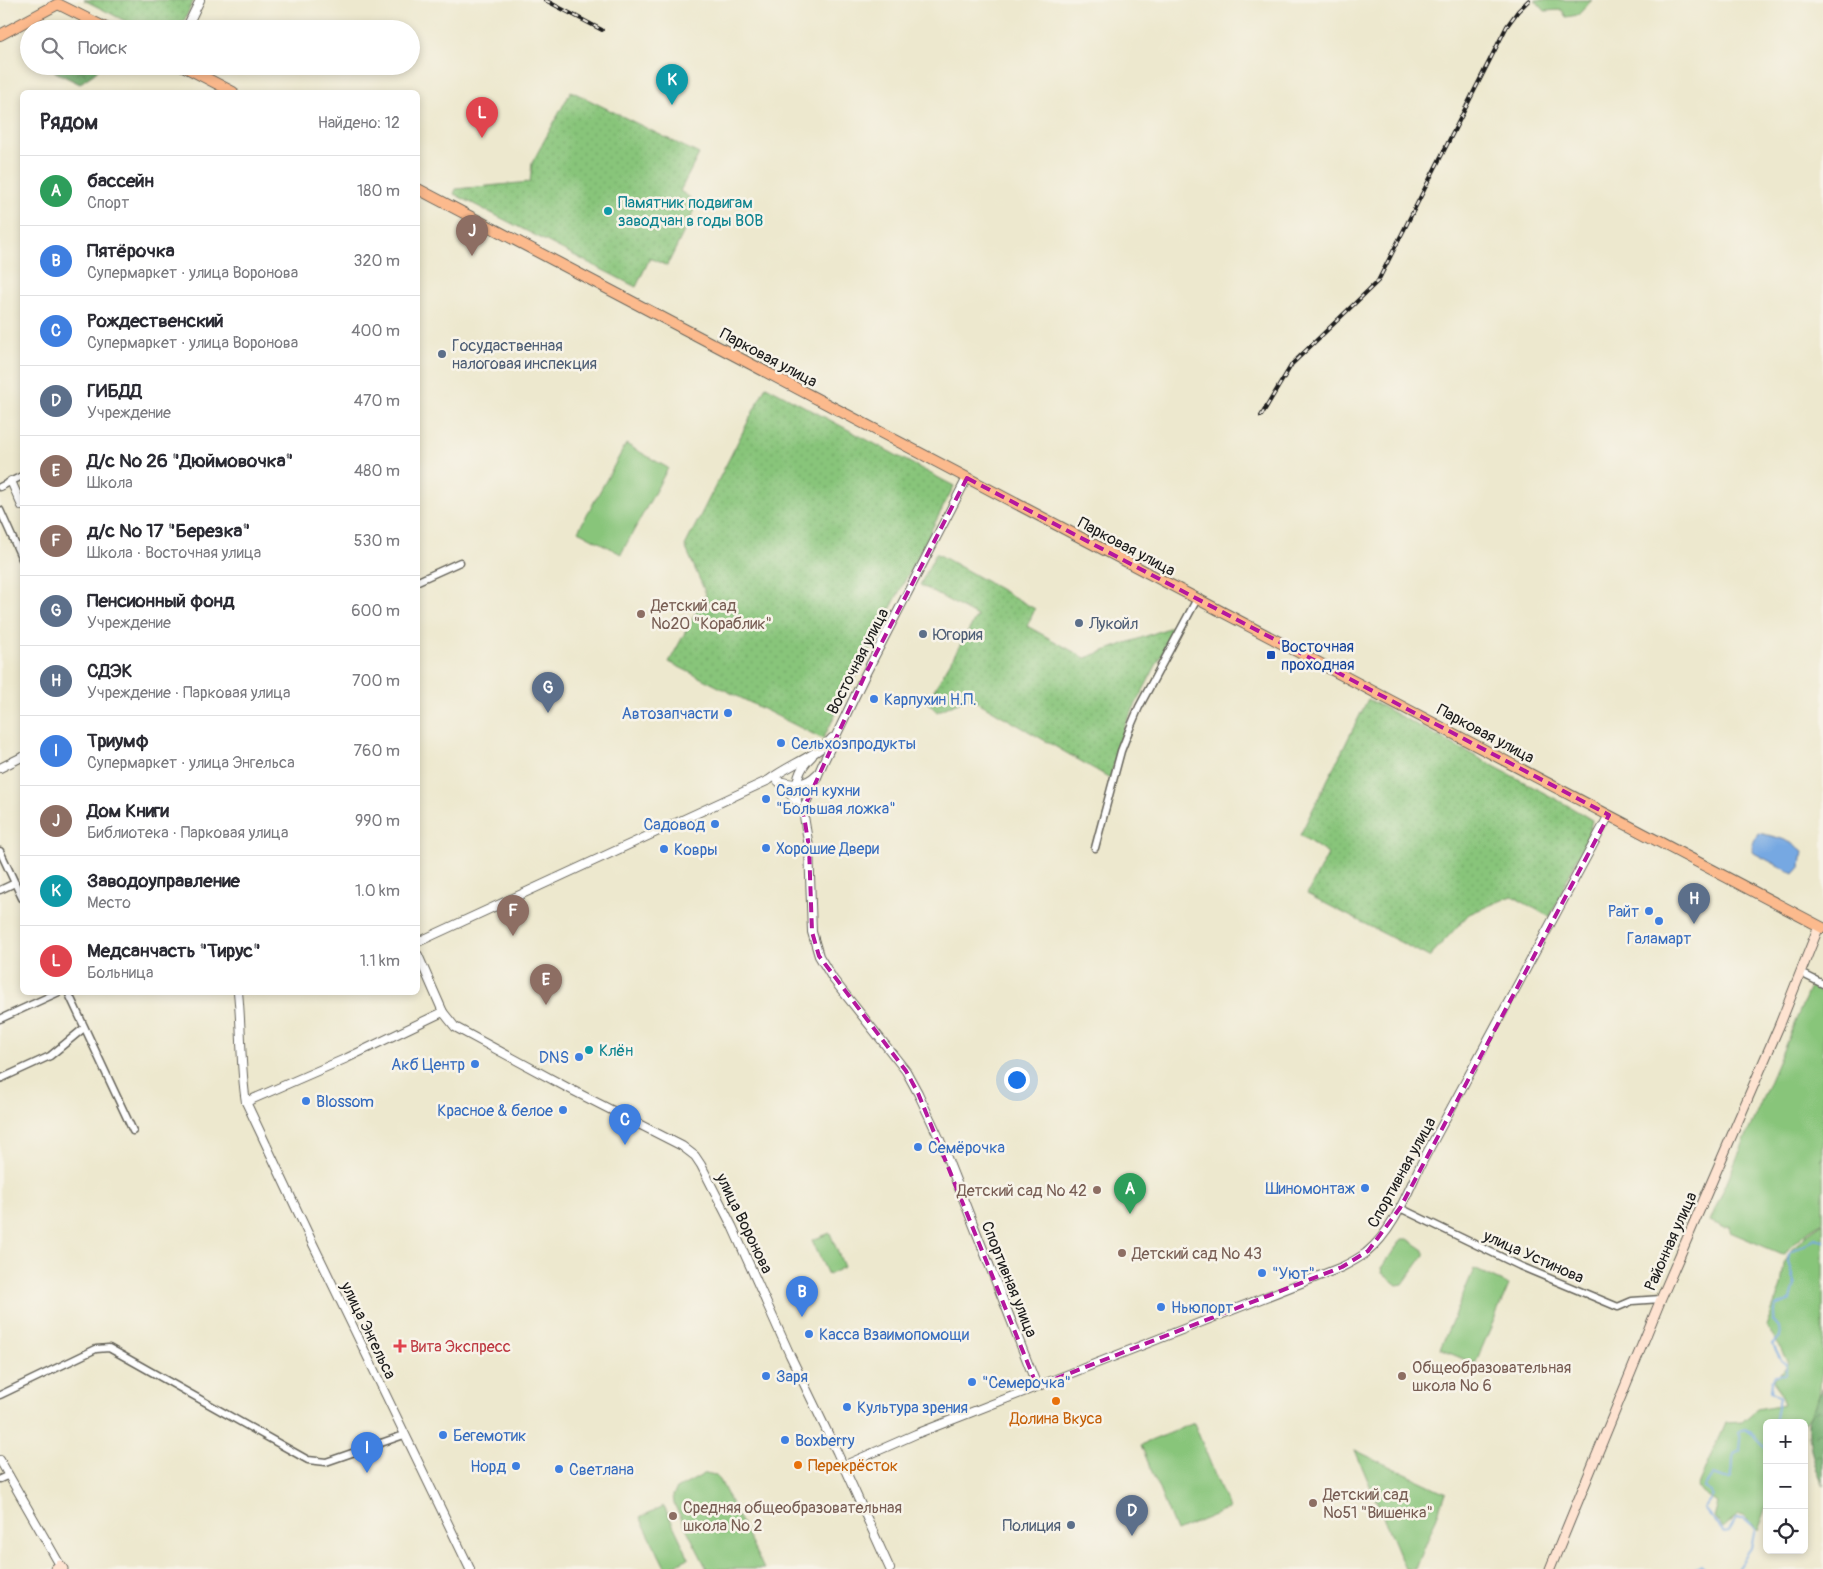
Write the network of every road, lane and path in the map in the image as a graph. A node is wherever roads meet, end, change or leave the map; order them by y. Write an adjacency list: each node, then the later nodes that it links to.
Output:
1 (200, 0): 5 (street)
2 (54, 2): 3 (main road); 4 (main road)
3 (25, 20)
4 (90, 20)
5 (190, 20)
6 (20, 23): 7 (main road)
7 (0, 35)
8 (200, 75): 9 (main road)
9 (229, 90)
10 (420, 190): 12 (main road, Парковая улица)
11 (20, 477): 13 (street)
12 (967, 478): 20 (main road, Парковая улица); 21 (street, Восточная улица)
13 (11, 481): 14 (street); 15 (street)
14 (0, 487)
15 (20, 501)
16 (0, 510): 17 (street)
17 (20, 555)
18 (460, 562): 19 (street)
19 (420, 580)
20 (1196, 599): 35 (main road, Парковая улица); 36 (street)
21 (837, 732): 22 (street); 24 (street, Восточная улица)
22 (819, 749): 26 (street); 27 (street)
23 (20, 757): 25 (street)
24 (823, 763): 29 (street); 32 (street, Восточная улица)
25 (0, 768)
26 (781, 770): 27 (street); 28 (street)
27 (800, 770): 29 (street); 31 (street)
28 (768, 780): 30 (street); 42 (street)
29 (810, 780): 31 (street); 32 (street)
30 (778, 781): 31 (street); 33 (street)
31 (796, 785): 33 (street)
32 (812, 789): 34 (street, Восточная улица)
33 (798, 802): 34 (street)
34 (803, 810): 57 (street, Спортивная улица)
35 (1609, 815): 41 (main road, Парковая улица); 55 (street, Спортивная улица)
36 (1095, 848)
37 (0, 852): 38 (street)
38 (15, 883): 39 (street); 40 (street)
39 (0, 890)
40 (20, 894)
41 (1821, 927): 44 (main road, Районная улица)
42 (420, 941)
43 (420, 960): 49 (street, улица Воронова)
44 (1801, 973): 45 (street); 56 (main road, Районная улица)
45 (1823, 984)
46 (52, 995): 50 (street)
47 (69, 995): 51 (street)
48 (238, 995): 53 (street, улица Энгельса)
49 (443, 1012): 53 (street); 61 (street, улица Воронова)
50 (0, 1019)
51 (84, 1028): 52 (street); 54 (street)
52 (0, 1078)
53 (246, 1102): 59 (street, улица Энгельса)
54 (133, 1131)
55 (1400, 1208): 56 (street, улица Устинова); 57 (street, Спортивная улица)
56 (1661, 1299): 67 (main road, Районная улица)
57 (1037, 1386): 61 (street, Спортивная улица)
58 (0, 1395): 59 (street)
59 (404, 1435): 65 (street, улица Энгельса)
60 (0, 1460): 62 (street)
61 (843, 1466): 66 (street, улица Воронова)
62 (8, 1475): 63 (street); 64 (street)
63 (0, 1479)
64 (59, 1568)
65 (470, 1569)
66 (890, 1569)
67 (1550, 1569)

